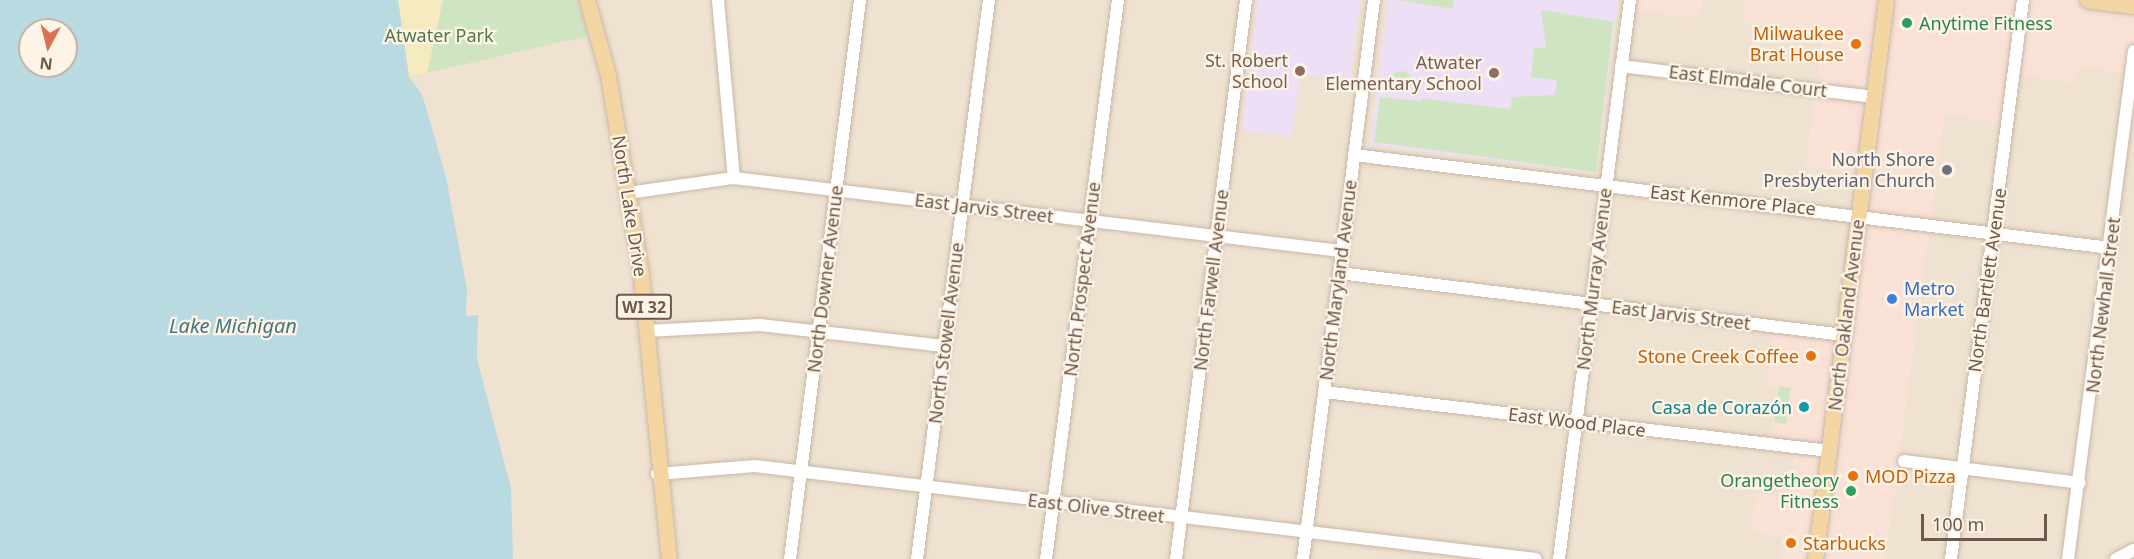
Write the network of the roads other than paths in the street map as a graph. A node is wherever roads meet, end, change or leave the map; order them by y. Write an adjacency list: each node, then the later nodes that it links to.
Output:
1 (587, 0): 20 (main road, North Lake Drive / WI 32)
2 (718, 0): 17 (street)
3 (860, 0): 19 (street, North Downer Avenue)
4 (989, 0): 21 (street, North Stowell Avenue)
5 (1118, 0): 23 (street, North Prospect Avenue)
6 (1246, 0): 25 (street, North Farwell Avenue)
7 (1374, 0): 16 (street, North Maryland Avenue)
8 (1630, 0): 14 (street, North Murray Avenue)
9 (1886, 0): 15 (main road, North Oakland Avenue)
10 (2023, 0): 24 (street, North Bartlett Avenue)
11 (2087, 0): 12 (main road)
12 (2134, 6)
13 (2134, 51): 26 (street, North Newhall Street)
14 (1621, 66): 15 (street, East Elmdale Court); 18 (street, North Murray Avenue)
15 (1874, 97): 22 (main road, North Oakland Avenue)
16 (1354, 155): 18 (street, East Kenmore Place); 27 (street, North Maryland Avenue)
17 (734, 178): 19 (street, East Jarvis Street); 20 (street, East Jarvis Street)
18 (1606, 186): 22 (street, East Kenmore Place); 29 (street, North Murray Avenue)
19 (836, 190): 21 (street, East Jarvis Street); 31 (street, North Downer Avenue)
20 (628, 193): 30 (main road, North Lake Drive / WI 32)
21 (962, 206): 23 (street, East Jarvis Street); 33 (street, North Stowell Avenue)
22 (1859, 214): 24 (street, East Kenmore Place); 32 (main road, North Oakland Avenue)
23 (1089, 221): 25 (street, East Jarvis Street); 43 (street, North Prospect Avenue)
24 (1994, 232): 26 (street, East Kenmore Place); 38 (street, North Bartlett Avenue)
25 (1216, 236): 27 (street, East Jarvis Street); 44 (street, North Farwell Avenue)
26 (2110, 248): 41 (street, North Newhall Street)
27 (1341, 252): 28 (street, North Maryland Avenue)
28 (1339, 273): 29 (street, East Jarvis Street); 34 (street, North Maryland Avenue)
29 (1592, 303): 32 (street, East Jarvis Street); 35 (street, North Murray Avenue)
30 (646, 331): 31 (street); 40 (main road, North Lake Drive / WI 32)
31 (818, 331): 33 (street); 39 (street, North Downer Avenue)
32 (1844, 335): 36 (main road, North Oakland Avenue)
33 (944, 346): 42 (street, North Stowell Avenue)
34 (1324, 392): 35 (street, East Wood Place); 45 (street, North Maryland Avenue)
35 (1577, 421): 36 (street, East Wood Place); 54 (street, North Murray Avenue)
36 (1829, 451): 55 (main road, North Oakland Avenue)
37 (1904, 461): 38 (street)
38 (1962, 468): 41 (street); 56 (street, North Bartlett Avenue)
39 (802, 472): 40 (street, East Olive Street); 42 (street, East Olive Street); 48 (street, North Downer Avenue)
40 (657, 474): 47 (main road, North Lake Drive / WI 32)
41 (2080, 483): 57 (street, North Newhall Street)
42 (927, 487): 43 (street, East Olive Street); 49 (street, North Stowell Avenue)
43 (1053, 503): 44 (street, East Olive Street); 50 (street, North Prospect Avenue)
44 (1181, 519): 45 (street, East Olive Street); 51 (street, North Farwell Avenue)
45 (1306, 533): 52 (street, North Maryland Avenue); 53 (street, East Olive Street)
46 (2134, 550): 58 (street)
47 (669, 559)
48 (790, 559)
49 (917, 559)
50 (1046, 559)
51 (1176, 559)
52 (1302, 559)
53 (1535, 559)
54 (1559, 559)
55 (1815, 559)
56 (1951, 559)
57 (2068, 559)
58 (2116, 559)

